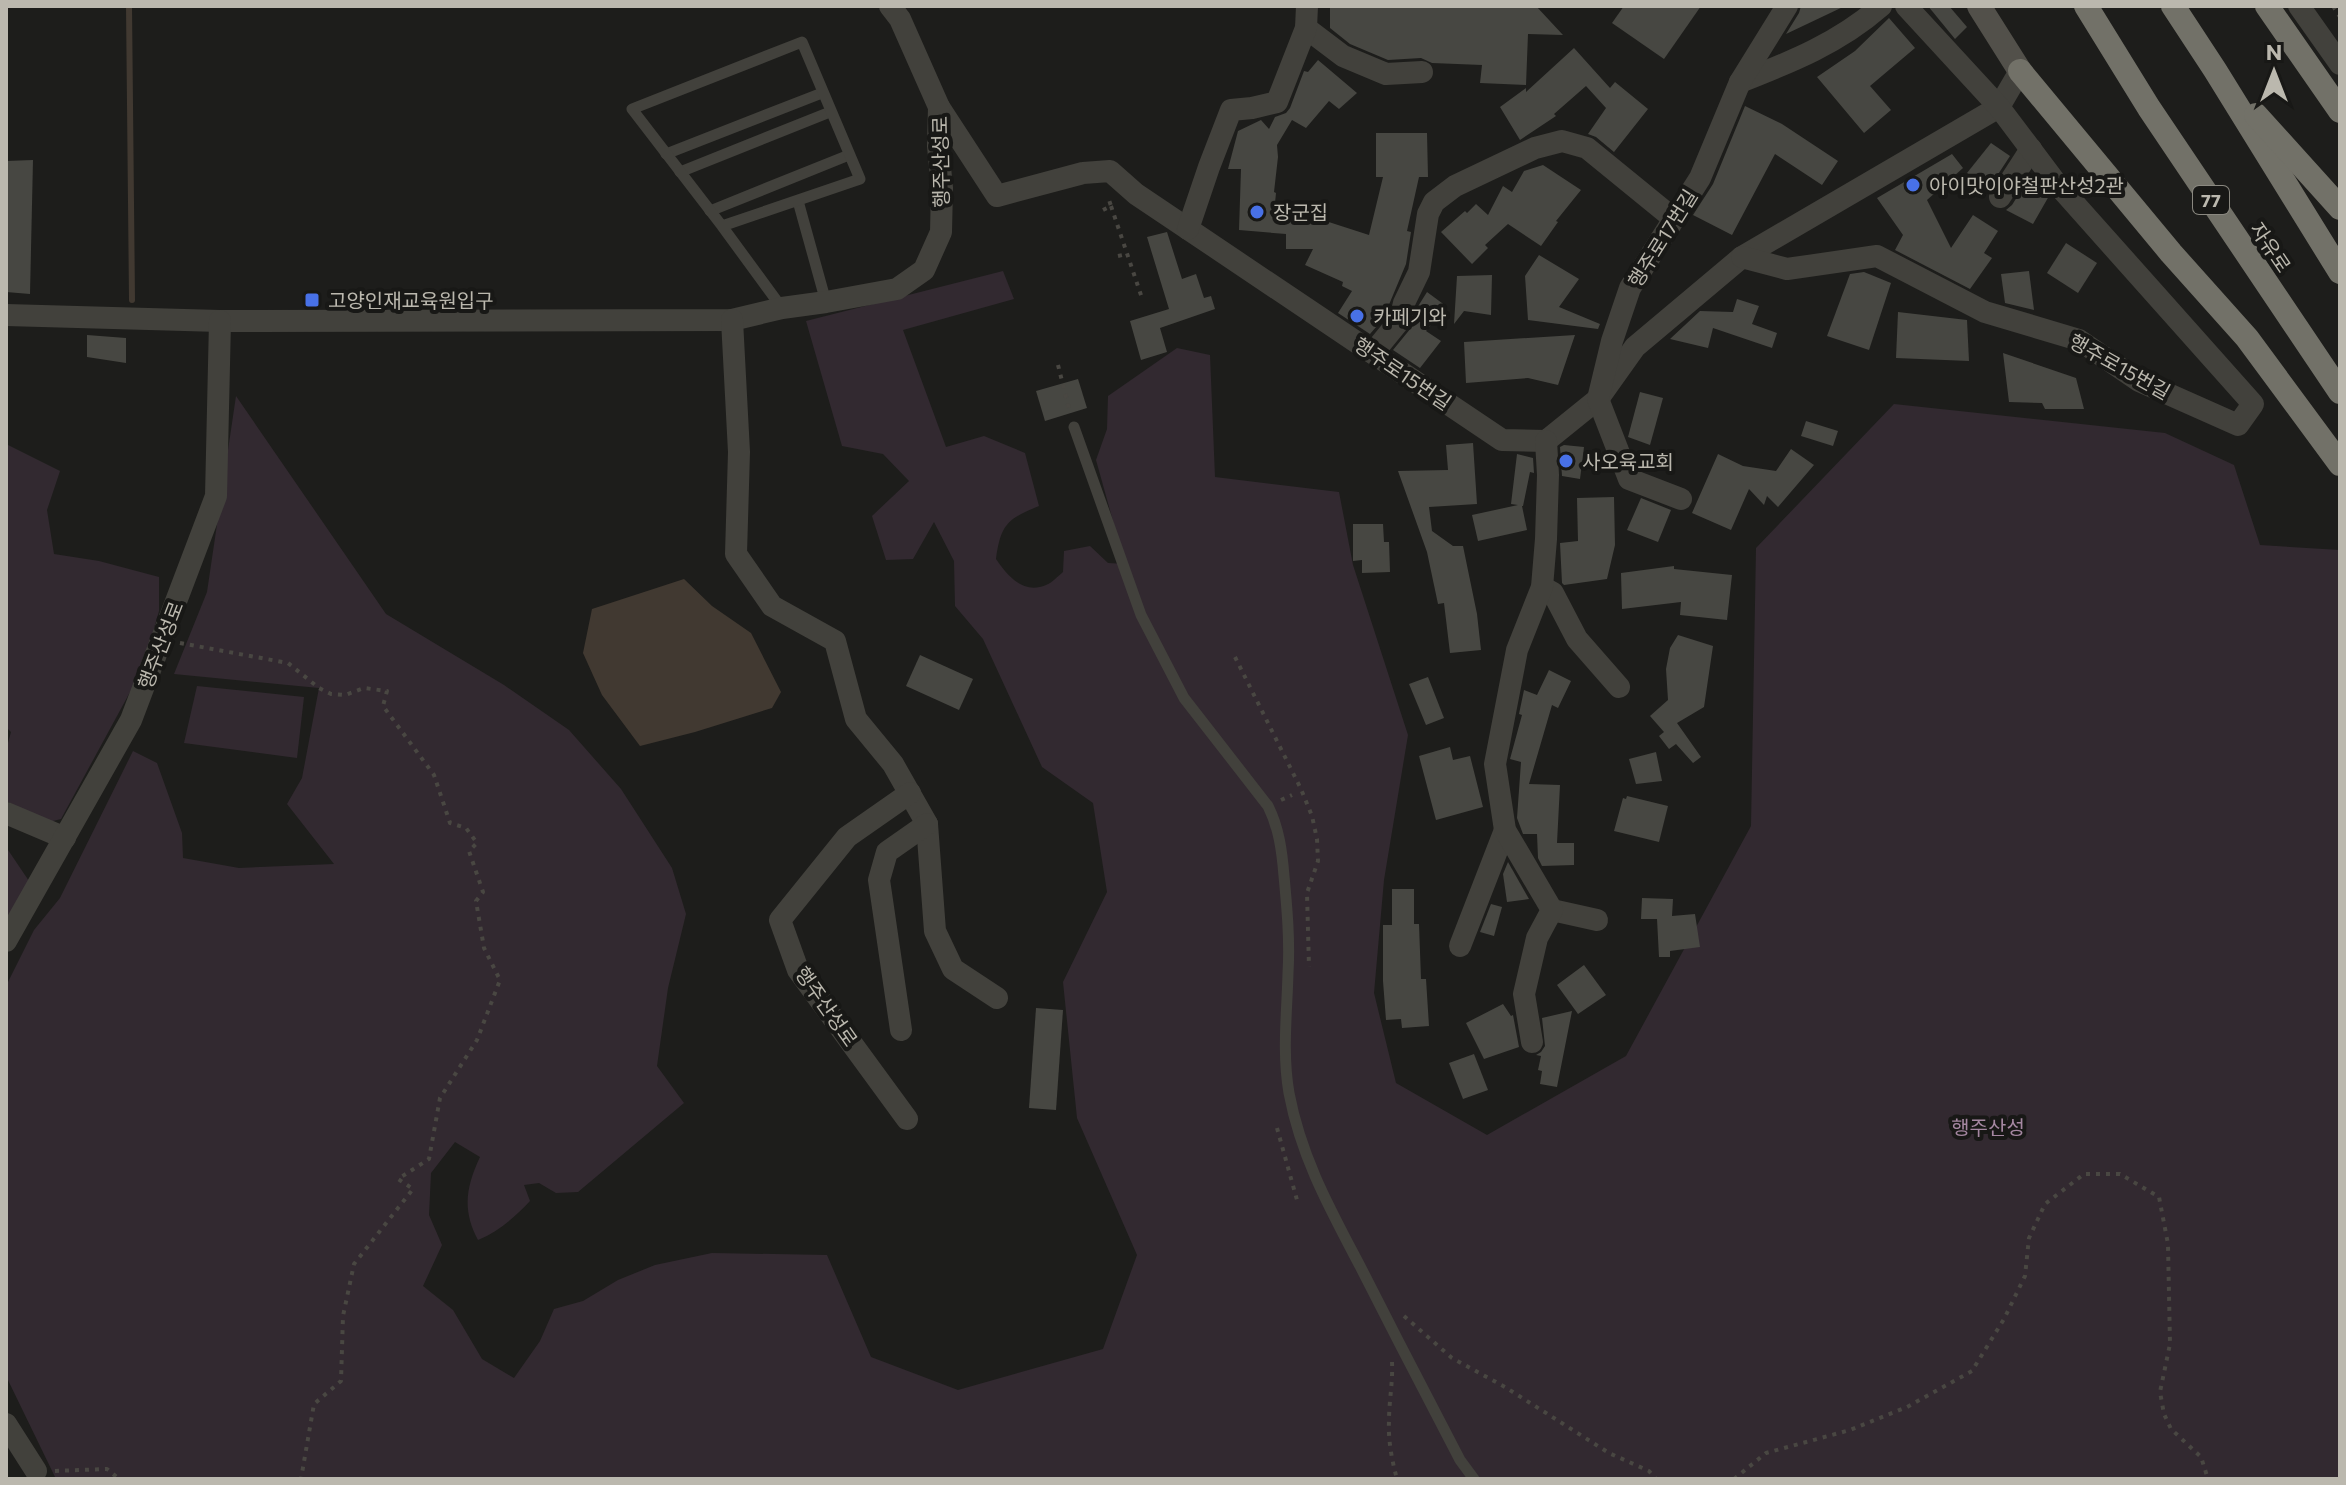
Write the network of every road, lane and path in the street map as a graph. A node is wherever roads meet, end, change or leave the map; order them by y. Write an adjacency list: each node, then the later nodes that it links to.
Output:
1 (890, 6): 19 (street, 행주산성로)
2 (1787, 6): 17 (street, 행주로17번길)
3 (1881, 6): 17 (street)
4 (1906, 6): 20 (street, 행주로15번길)
5 (1979, 6): 15 (main road)
6 (2086, 6): 47 (highway, 자유로 / 77)
7 (2173, 6): 14 (highway)
8 (2267, 6): 21 (highway)
9 (2299, 6): 13 (street)
10 (2333, 6): 12 (path)
11 (1307, 17): 16 (street); 34 (street)
12 (2340, 17)
13 (2340, 64)
14 (2215, 70): 30 (highway); 38 (highway)
15 (2020, 71): 20 (street); 51 (highway)
16 (1422, 72)
17 (1740, 82): 32 (street, 행주로17번길)
18 (822, 93): 22 (lane); 24 (lane); 24 (lane)
19 (939, 107): 34 (street, 행주로15번길); 40 (street, 행주산성로)
20 (1999, 107): 23 (street, 행주로15번길); 37 (street)
21 (2340, 111)
22 (830, 112): 25 (lane); 26 (lane)
23 (2031, 149): 27 (street); 37 (street, 행주로15번길)
24 (666, 154): 26 (lane)
25 (849, 155): 28 (lane); 31 (lane)
26 (680, 172): 31 (lane)
27 (2000, 197)
28 (798, 201): 33 (lane); 40 (lane)
29 (1111, 206): 35 (path)
30 (2340, 208)
31 (710, 211): 33 (lane)
32 (1674, 219): 45 (street); 48 (street, 행주로17번길)
33 (722, 226): 41 (lane)
34 (1188, 229): 45 (street, 행주로15번길)
35 (1127, 254): 36 (path); 39 (path)
36 (1118, 256)
37 (1742, 257): 48 (street)
38 (2340, 272)
39 (1142, 298)
40 (826, 302): 41 (street, 행주산성로)
41 (782, 308): 43 (street, 행주산성로)
42 (6, 315): 44 (street, 행주산성로)
43 (732, 320): 44 (street, 행주산성로); 57 (street)
44 (220, 321): 54 (street, 행주산성로)
45 (1373, 353): 50 (street, 행주로15번길)
46 (1058, 365): 49 (path)
47 (2340, 392)
48 (1598, 399): 50 (street); 52 (street)
49 (1074, 427): 73 (lane)
50 (1546, 441): 53 (street)
51 (2340, 464)
52 (1681, 499)
53 (1542, 587): 56 (street); 60 (street)
54 (161, 640): 61 (street, 행주산성로); 78 (path)
55 (1235, 657): 66 (path)
56 (1619, 687)
57 (910, 793): 59 (street); 70 (street, 행주산성로)
58 (6, 813): 61 (street)
59 (927, 824): 67 (street); 68 (street)
60 (1505, 830): 62 (street); 65 (street)
61 (65, 838): 64 (street, 행주산성로)
62 (1552, 910): 63 (street); 69 (street)
63 (1597, 920)
64 (6, 941)
65 (1460, 946)
66 (1309, 967)
67 (997, 998)
68 (901, 1030)
69 (1532, 1042)
70 (907, 1119)
71 (1277, 1128): 72 (path)
72 (1297, 1200)
73 (1370, 1287): 80 (lane); 81 (path)
74 (1392, 1355): 79 (path)
75 (6, 1424): 76 (street)
76 (42, 1475): 77 (path)
77 (119, 1479)
78 (301, 1479)
79 (1397, 1479)
80 (1474, 1479)
81 (1656, 1479)
82 (1734, 1479): 83 (path)
83 (2208, 1479)

